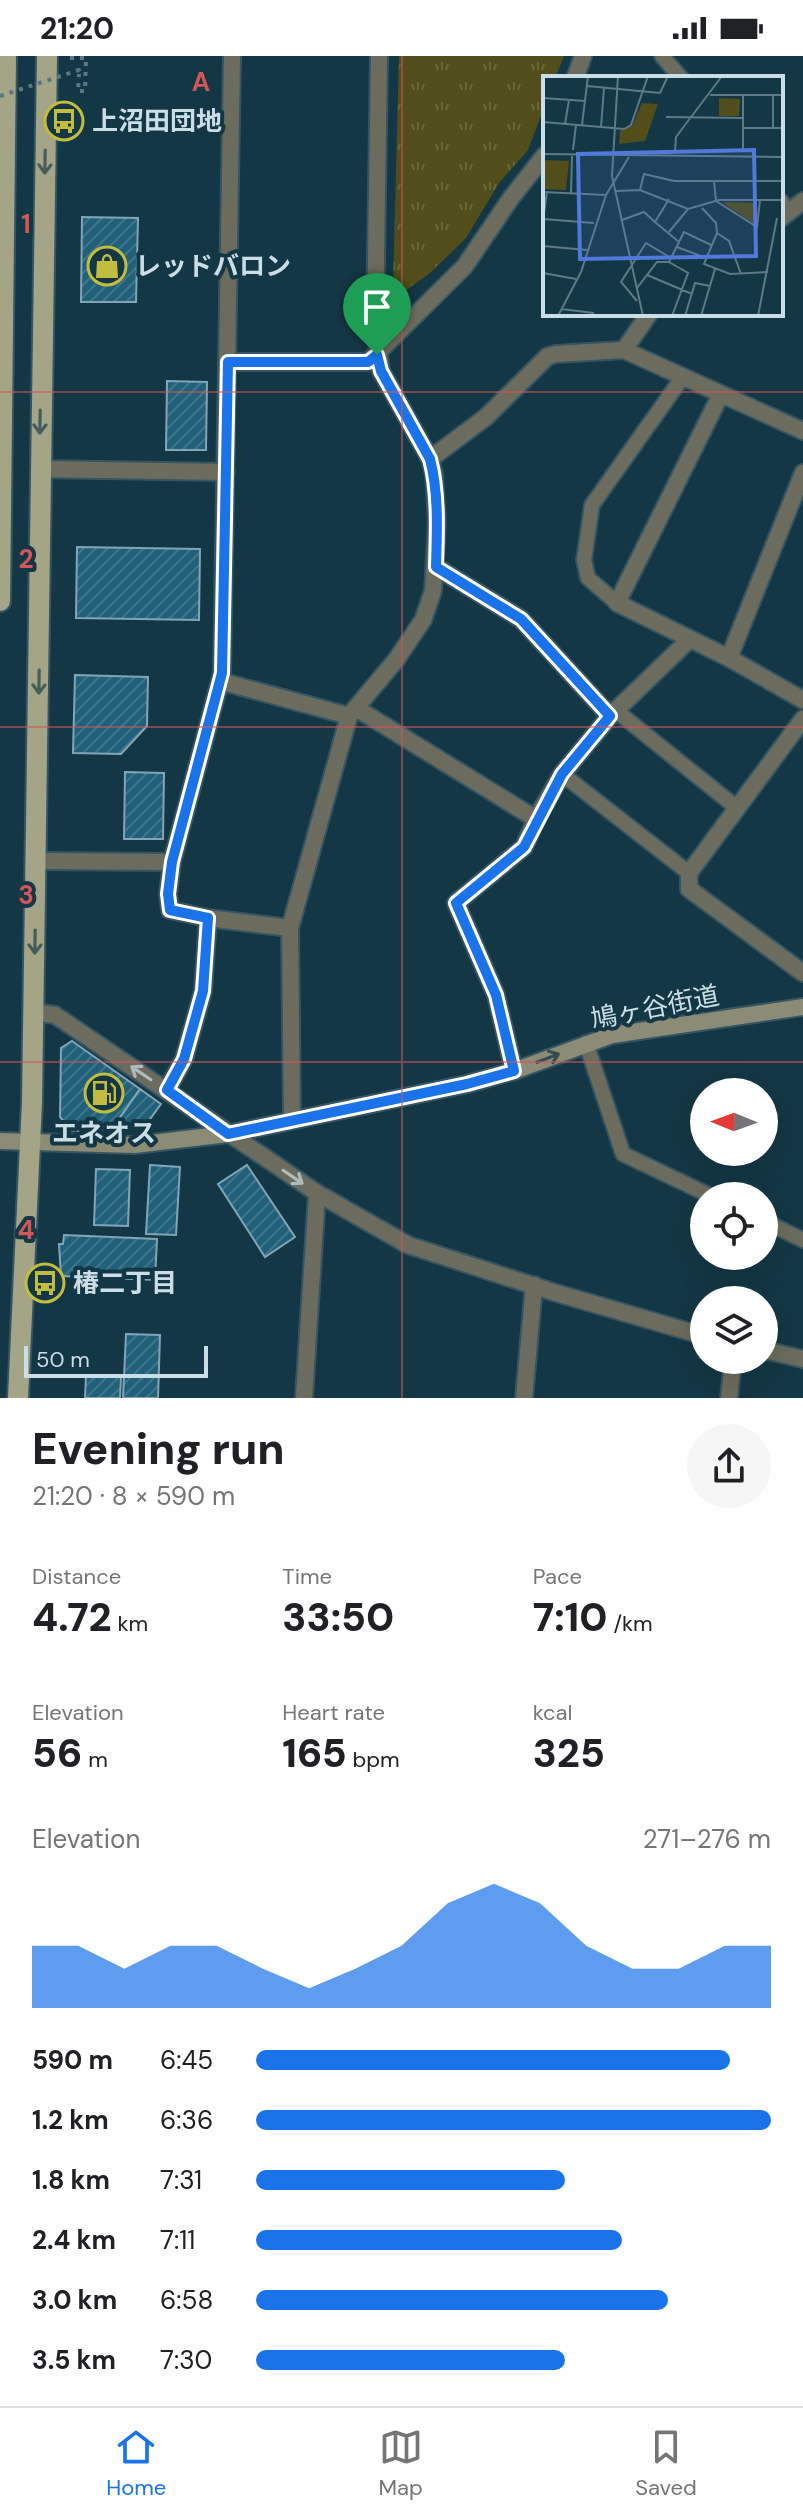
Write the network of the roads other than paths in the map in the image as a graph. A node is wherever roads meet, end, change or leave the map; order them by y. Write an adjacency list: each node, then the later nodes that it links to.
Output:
1 (6, 56): 9 (main road)
2 (232, 56): 16 (street)
3 (379, 56): 15 (street)
4 (583, 56): 7 (street)
5 (662, 56): 8 (lane)
6 (57, 57): 21 (main road, one-way to 21)
7 (576, 76)
8 (679, 76)
9 (3, 137): 25 (main road)
10 (543, 158): 15 (street)
11 (803, 201): 12 (street)
12 (783, 210)
13 (648, 316): 14 (street)
14 (624, 350): 17 (street); 20 (street)
15 (377, 355): 16 (street); 20 (street)
16 (228, 362): 22 (street)
17 (682, 378): 18 (street); 26 (lane)
18 (720, 396): 19 (street); 26 (street)
19 (803, 431)
20 (430, 459): 24 (street)
21 (39, 469): 22 (street); 37 (main road, one-way to 37)
22 (226, 472): 29 (street)
23 (803, 473): 28 (street)
24 (436, 567): 31 (street); 32 (street)
25 (0, 601)
26 (617, 603): 27 (street)
27 (690, 639): 28 (street); 32 (street)
28 (729, 658): 30 (street)
29 (220, 681): 31 (street); 38 (street)
30 (803, 700)
31 (353, 712): 36 (street); 41 (street)
32 (612, 713): 34 (street); 35 (lane)
33 (803, 719): 35 (street)
34 (562, 774): 36 (street); 39 (lane)
35 (737, 808): 39 (street)
36 (536, 819): 46 (street)
37 (36, 861): 38 (street); 44 (main road, one-way to 44)
38 (172, 862): 40 (street)
39 (689, 873): 42 (street)
40 (208, 918): 41 (street); 47 (street)
41 (290, 928): 48 (street)
42 (803, 973)
43 (803, 1007): 45 (main road, 鳩ヶ谷街道)
44 (33, 1012): 47 (street, one-way to 44); 51 (main road)
45 (586, 1043): 46 (main road, 鳩ヶ谷街道, one-way to 45); 52 (lane)
46 (514, 1071): 48 (main road, 鳩ヶ谷街道)
47 (167, 1090): 49 (street)
48 (292, 1119): 49 (main road, 鳩ヶ谷街道)
49 (228, 1134): 51 (main road, 鳩ヶ谷街道); 53 (street, one-way to 53)
50 (0, 1141): 51 (main road, 鳩ヶ谷街道)
51 (31, 1143): 61 (main road)
52 (690, 1186)
53 (317, 1193): 56 (street); 62 (street)
54 (778, 1228): 55 (lane)
55 (803, 1240)
56 (534, 1285): 57 (street); 63 (street)
57 (690, 1332)
58 (778, 1353): 59 (street)
59 (803, 1359)
60 (732, 1374): 64 (street)
61 (18, 1398)
62 (304, 1398)
63 (524, 1398)
64 (729, 1398)

